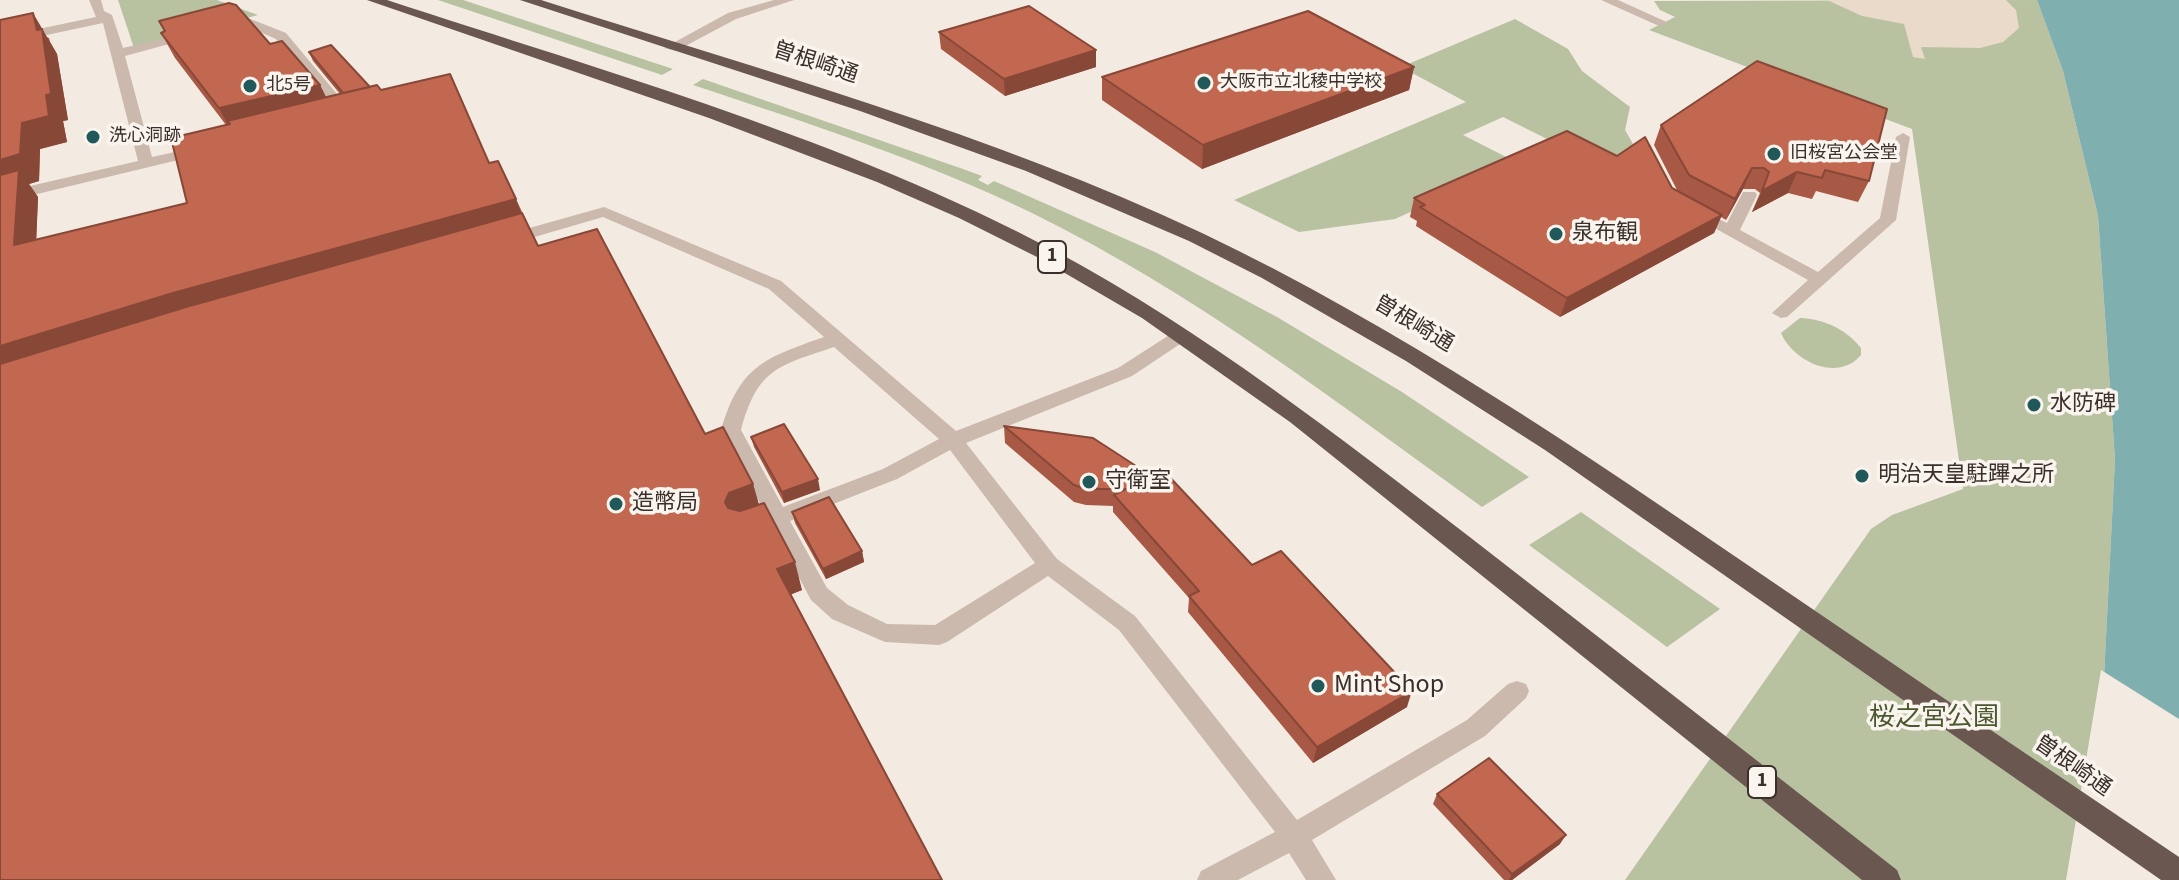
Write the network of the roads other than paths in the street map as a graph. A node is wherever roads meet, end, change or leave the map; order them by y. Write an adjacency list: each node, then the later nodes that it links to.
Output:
1 (95, 0): 6 (street)
2 (374, 0): 22 (highway, 1)
3 (527, 0): 9 (highway, 曽根崎通)
4 (788, 0): 9 (street)
5 (1607, 0): 7 (street)
6 (108, 18): 8 (street); 10 (street)
7 (1663, 23)
8 (0, 41)
9 (671, 48): 30 (highway, 曽根崎通)
10 (117, 54): 11 (street); 14 (street)
11 (347, 115)
12 (1903, 137): 20 (street)
13 (223, 145): 14 (street)
14 (146, 163): 16 (street)
15 (1749, 195): 18 (street)
16 (0, 198)
17 (1684, 207): 18 (street)
18 (1731, 232): 20 (street)
19 (484, 247): 23 (street)
20 (1818, 279): 21 (street)
21 (1781, 313)
22 (1180, 336): 24 (street); 33 (highway, 1)
23 (838, 339): 24 (street); 25 (street)
24 (953, 440): 25 (street); 27 (street)
25 (776, 518): 26 (street); 27 (street)
26 (748, 529)
27 (1049, 565): 29 (street)
28 (1517, 691): 29 (street)
29 (1294, 836): 31 (street); 32 (street)
30 (2179, 875)
31 (1211, 880)
32 (1322, 880)
33 (1886, 880)

